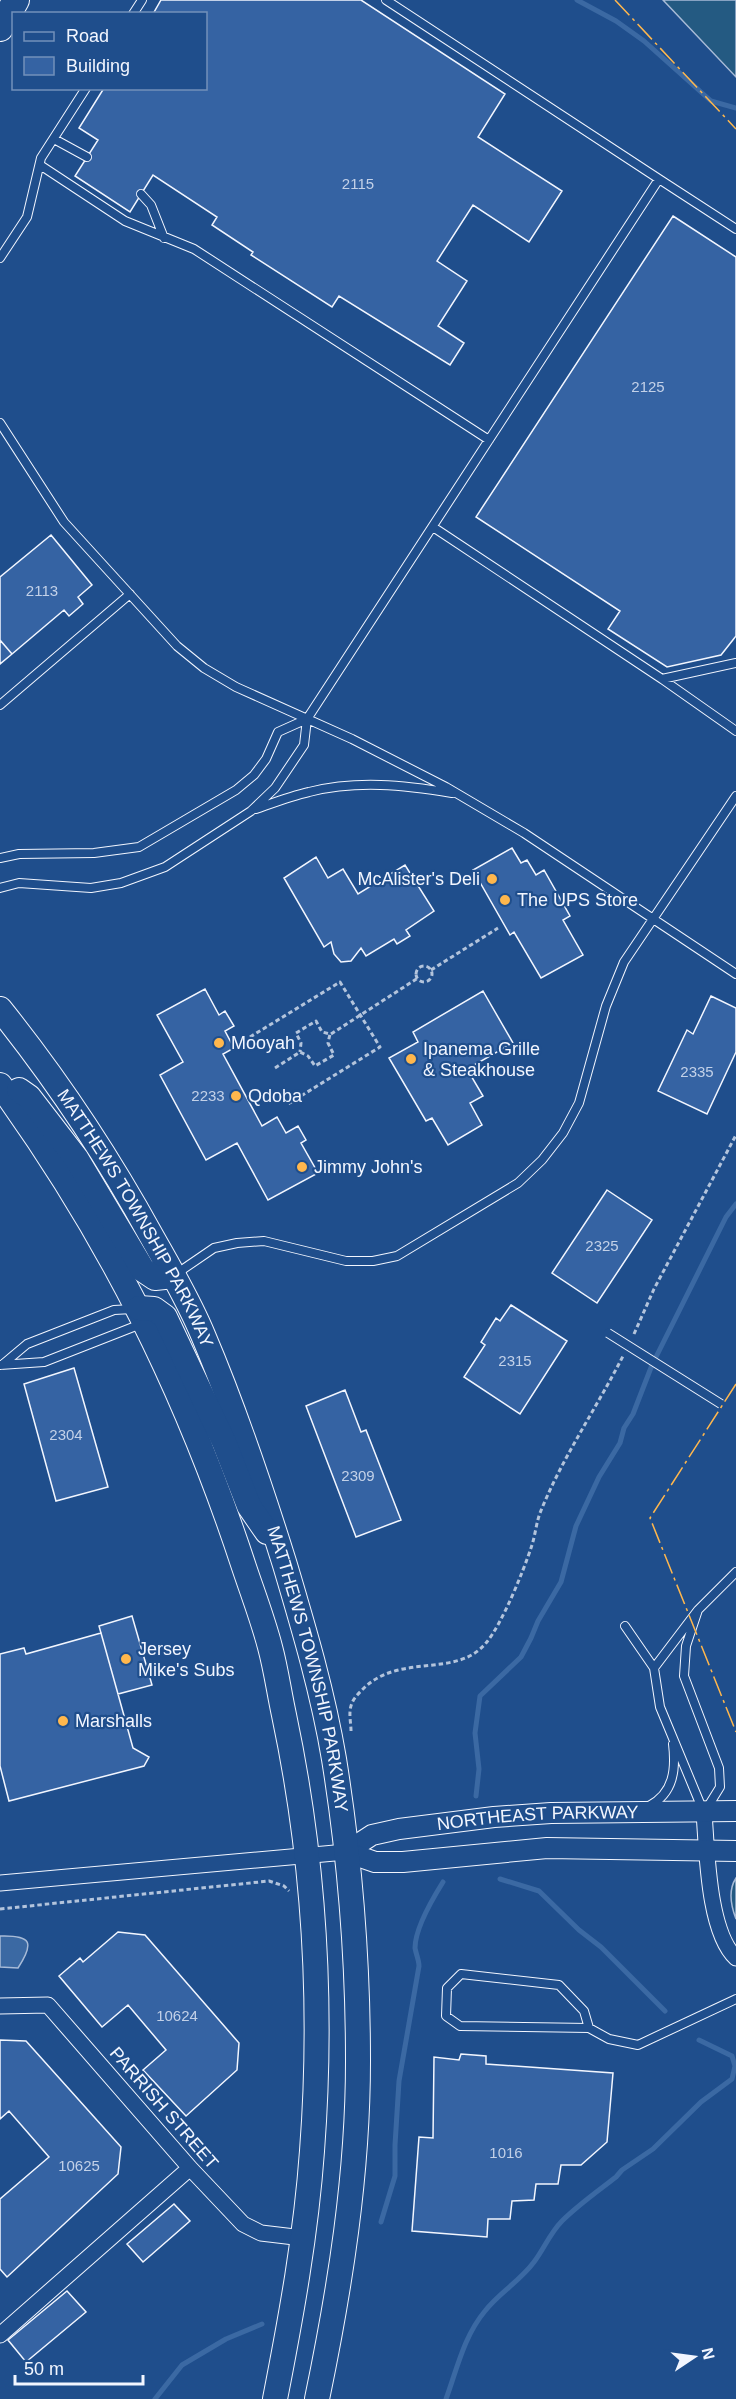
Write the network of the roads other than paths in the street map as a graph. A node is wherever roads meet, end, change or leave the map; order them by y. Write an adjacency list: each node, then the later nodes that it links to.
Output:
1 (15, 0): 3 (highway)
2 (386, 0): 8 (lane)
3 (0, 28)
4 (85, 90): 5 (lane)
5 (54, 139): 6 (lane); 7 (lane)
6 (87, 157)
7 (40, 165): 11 (lane); 12 (lane)
8 (659, 179): 10 (lane); 14 (lane)
9 (141, 194): 11 (lane)
10 (736, 229)
11 (164, 238): 14 (lane)
12 (0, 258)
13 (0, 423): 16 (lane)
14 (489, 440): 15 (lane)
15 (433, 527): 18 (lane); 20 (lane)
16 (129, 594): 19 (lane); 20 (lane)
17 (736, 663): 18 (lane)
18 (662, 680): 21 (lane)
19 (0, 705)
20 (307, 719): 22 (lane); 24 (lane); 25 (lane)
21 (736, 731)
22 (459, 794): 24 (lane); 27 (lane)
23 (736, 796): 27 (lane)
24 (251, 811): 26 (lane)
25 (0, 858)
26 (0, 888)
27 (653, 919): 28 (lane); 32 (lane)
28 (736, 974)
29 (0, 1009): 32 (main road, MATTHEWS TOWNSHIP PARKWAY)
30 (0, 1076): 32 (main road)
31 (0, 1085): 33 (main road, MATTHEWS TOWNSHIP PARKWAY)
32 (174, 1276): 37 (main road, MATTHEWS TOWNSHIP PARKWAY)
33 (142, 1315): 35 (lane); 35 (lane); 37 (main road); 49 (main road, MATTHEWS TOWNSHIP PARKWAY)
34 (608, 1333): 36 (lane, bridge)
35 (1, 1365)
36 (721, 1404)
37 (280, 1551): 48 (main road, MATTHEWS TOWNSHIP PARKWAY)
38 (736, 1572): 39 (lane)
39 (698, 1610): 41 (lane); 45 (lane)
40 (625, 1626): 41 (lane)
41 (654, 1668): 42 (lane)
42 (673, 1737): 44 (lane); 45 (lane)
43 (736, 1811): 45 (street, NORTHEAST PARKWAY)
44 (639, 1812): 45 (street, NORTHEAST PARKWAY); 48 (street, NORTHEAST PARKWAY)
45 (704, 1812): 46 (street)
46 (706, 1851): 47 (street, NORTHEAST PARKWAY); 48 (street, NORTHEAST PARKWAY); 51 (street)
47 (736, 1851)
48 (346, 1852): 49 (street, NORTHEAST PARKWAY); 59 (main road, MATTHEWS TOWNSHIP PARKWAY)
49 (307, 1855): 50 (street, NORTHEAST PARKWAY); 56 (main road, MATTHEWS TOWNSHIP PARKWAY)
50 (0, 1883)
51 (736, 1959)
52 (736, 1999): 54 (lane)
53 (0, 2006): 55 (street, PARRISH STREET)
54 (589, 2028): 54 (lane)
55 (190, 2168): 56 (street, PARRISH STREET); 57 (street)
56 (303, 2238): 58 (main road, MATTHEWS TOWNSHIP PARKWAY)
57 (0, 2335)
58 (275, 2399)
59 (317, 2399)

